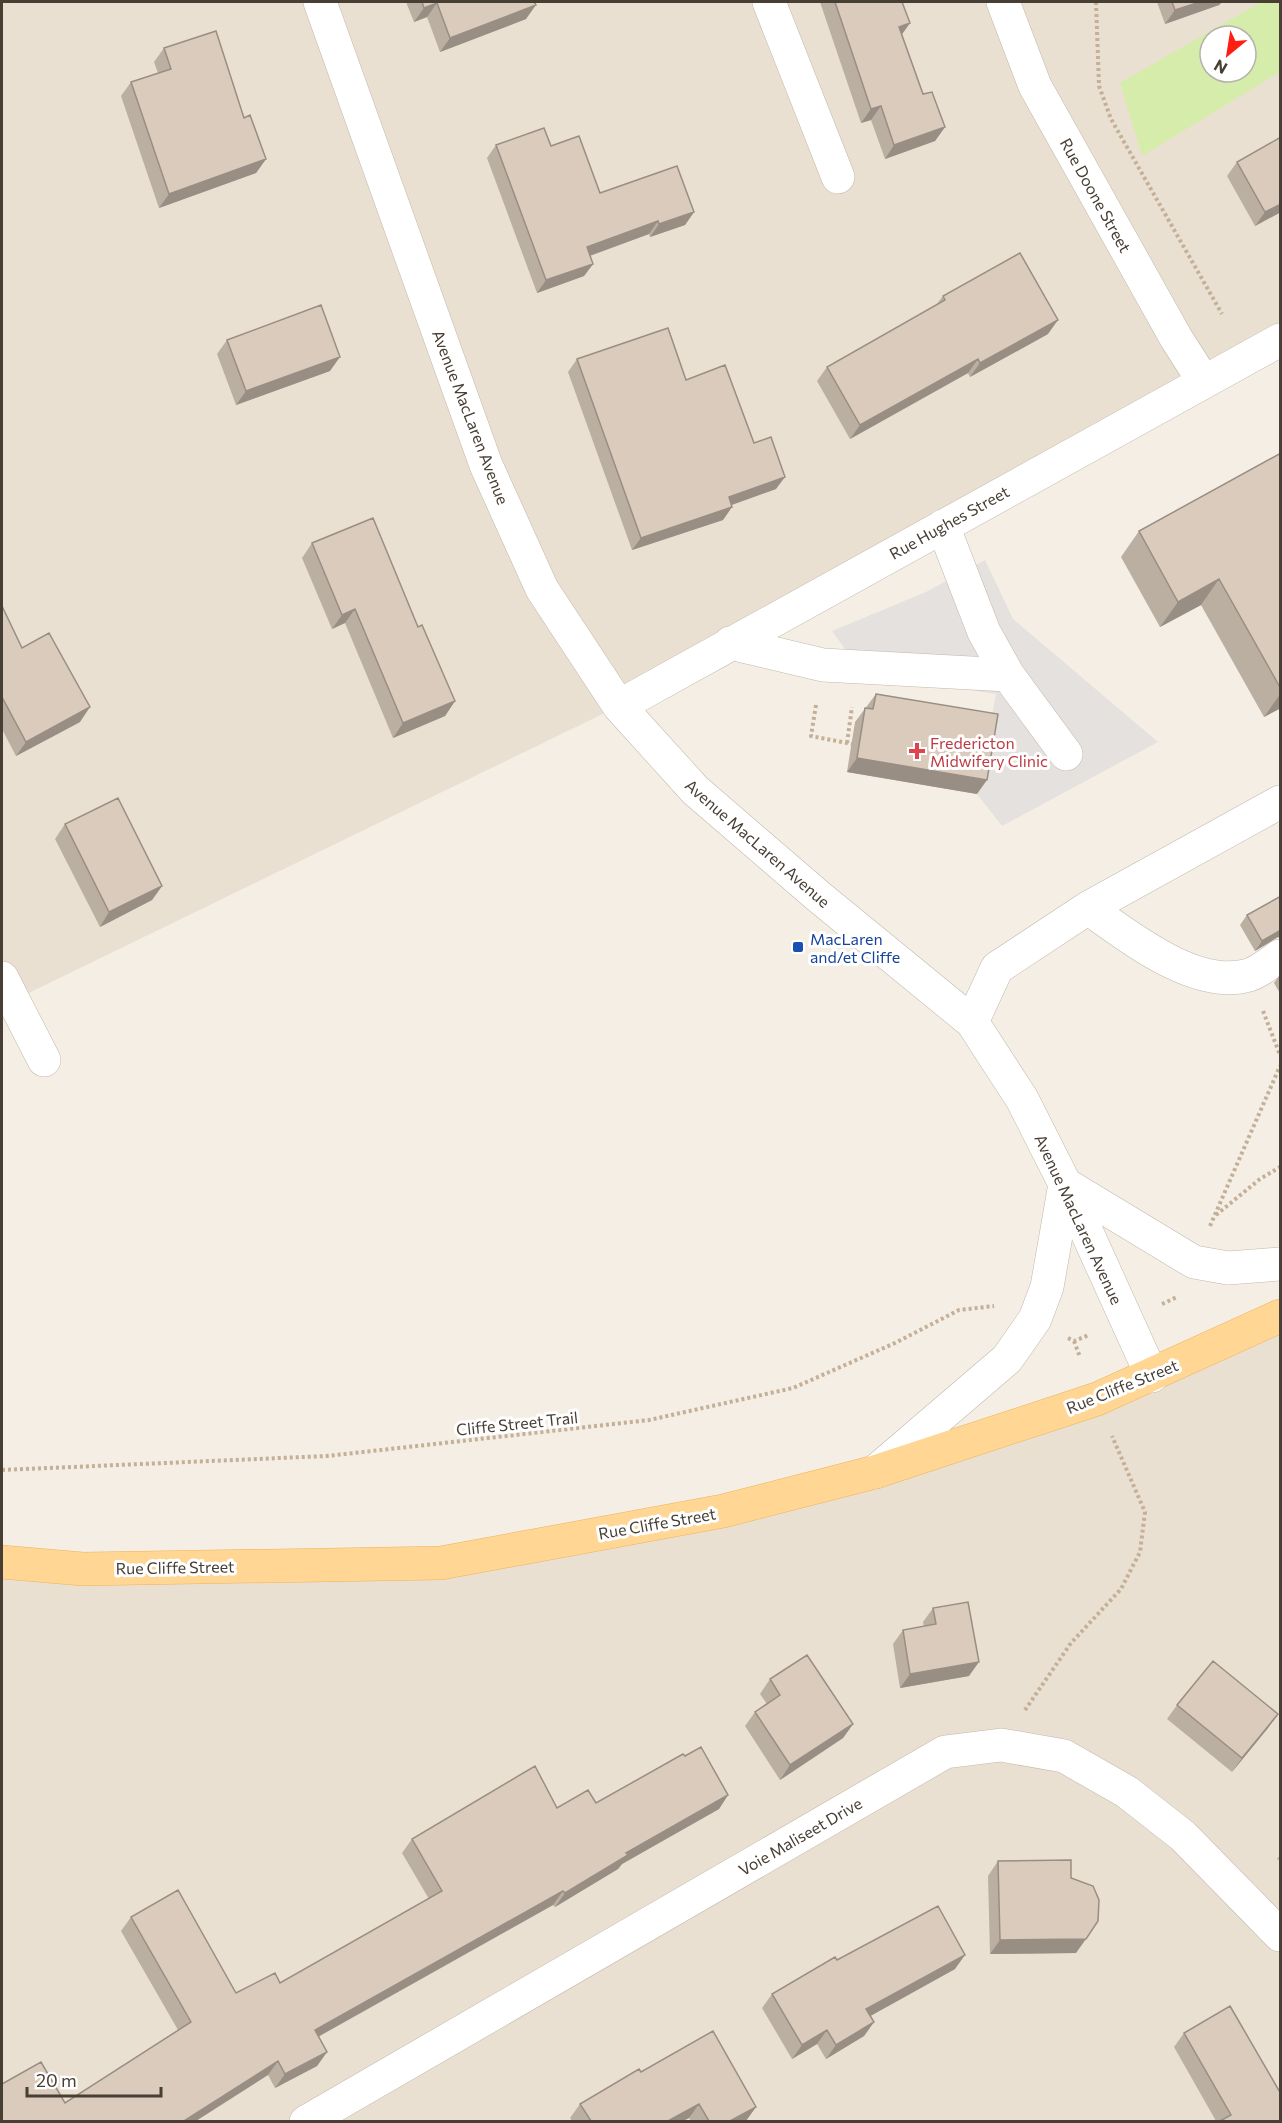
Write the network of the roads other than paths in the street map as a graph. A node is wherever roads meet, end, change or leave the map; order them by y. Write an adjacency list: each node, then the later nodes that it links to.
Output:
1 (320, 2): 10 (street, Avenue MacLaren Avenue)
2 (769, 2): 4 (street)
3 (1003, 2): 6 (street, Rue Doone Street)
4 (838, 177)
5 (1281, 340): 6 (street, Rue Hughes Street)
6 (1204, 382): 7 (street, Rue Hughes Street)
7 (943, 526): 8 (street, Rue Hughes Street); 9 (street)
8 (730, 644): 9 (street); 10 (street, Rue Hughes Street)
9 (1008, 675): 11 (street)
10 (619, 706): 16 (street, Avenue MacLaren Avenue)
11 (1066, 754)
12 (1281, 802): 13 (street)
13 (1088, 908): 14 (street); 16 (street)
14 (1281, 956)
15 (2, 978): 17 (street)
16 (972, 1022): 18 (street, Avenue MacLaren Avenue)
17 (44, 1060)
18 (1065, 1184): 19 (street); 21 (street, Avenue MacLaren Avenue); 22 (street)
19 (1281, 1264)
20 (1281, 1316): 21 (main road, Rue Cliffe Street)
21 (1152, 1376): 22 (main road, Rue Cliffe Street)
22 (874, 1472): 23 (main road, Rue Cliffe Street)
23 (2, 1562)
24 (1281, 1935): 25 (street, Voie Maliseet Drive)
25 (306, 2121)

